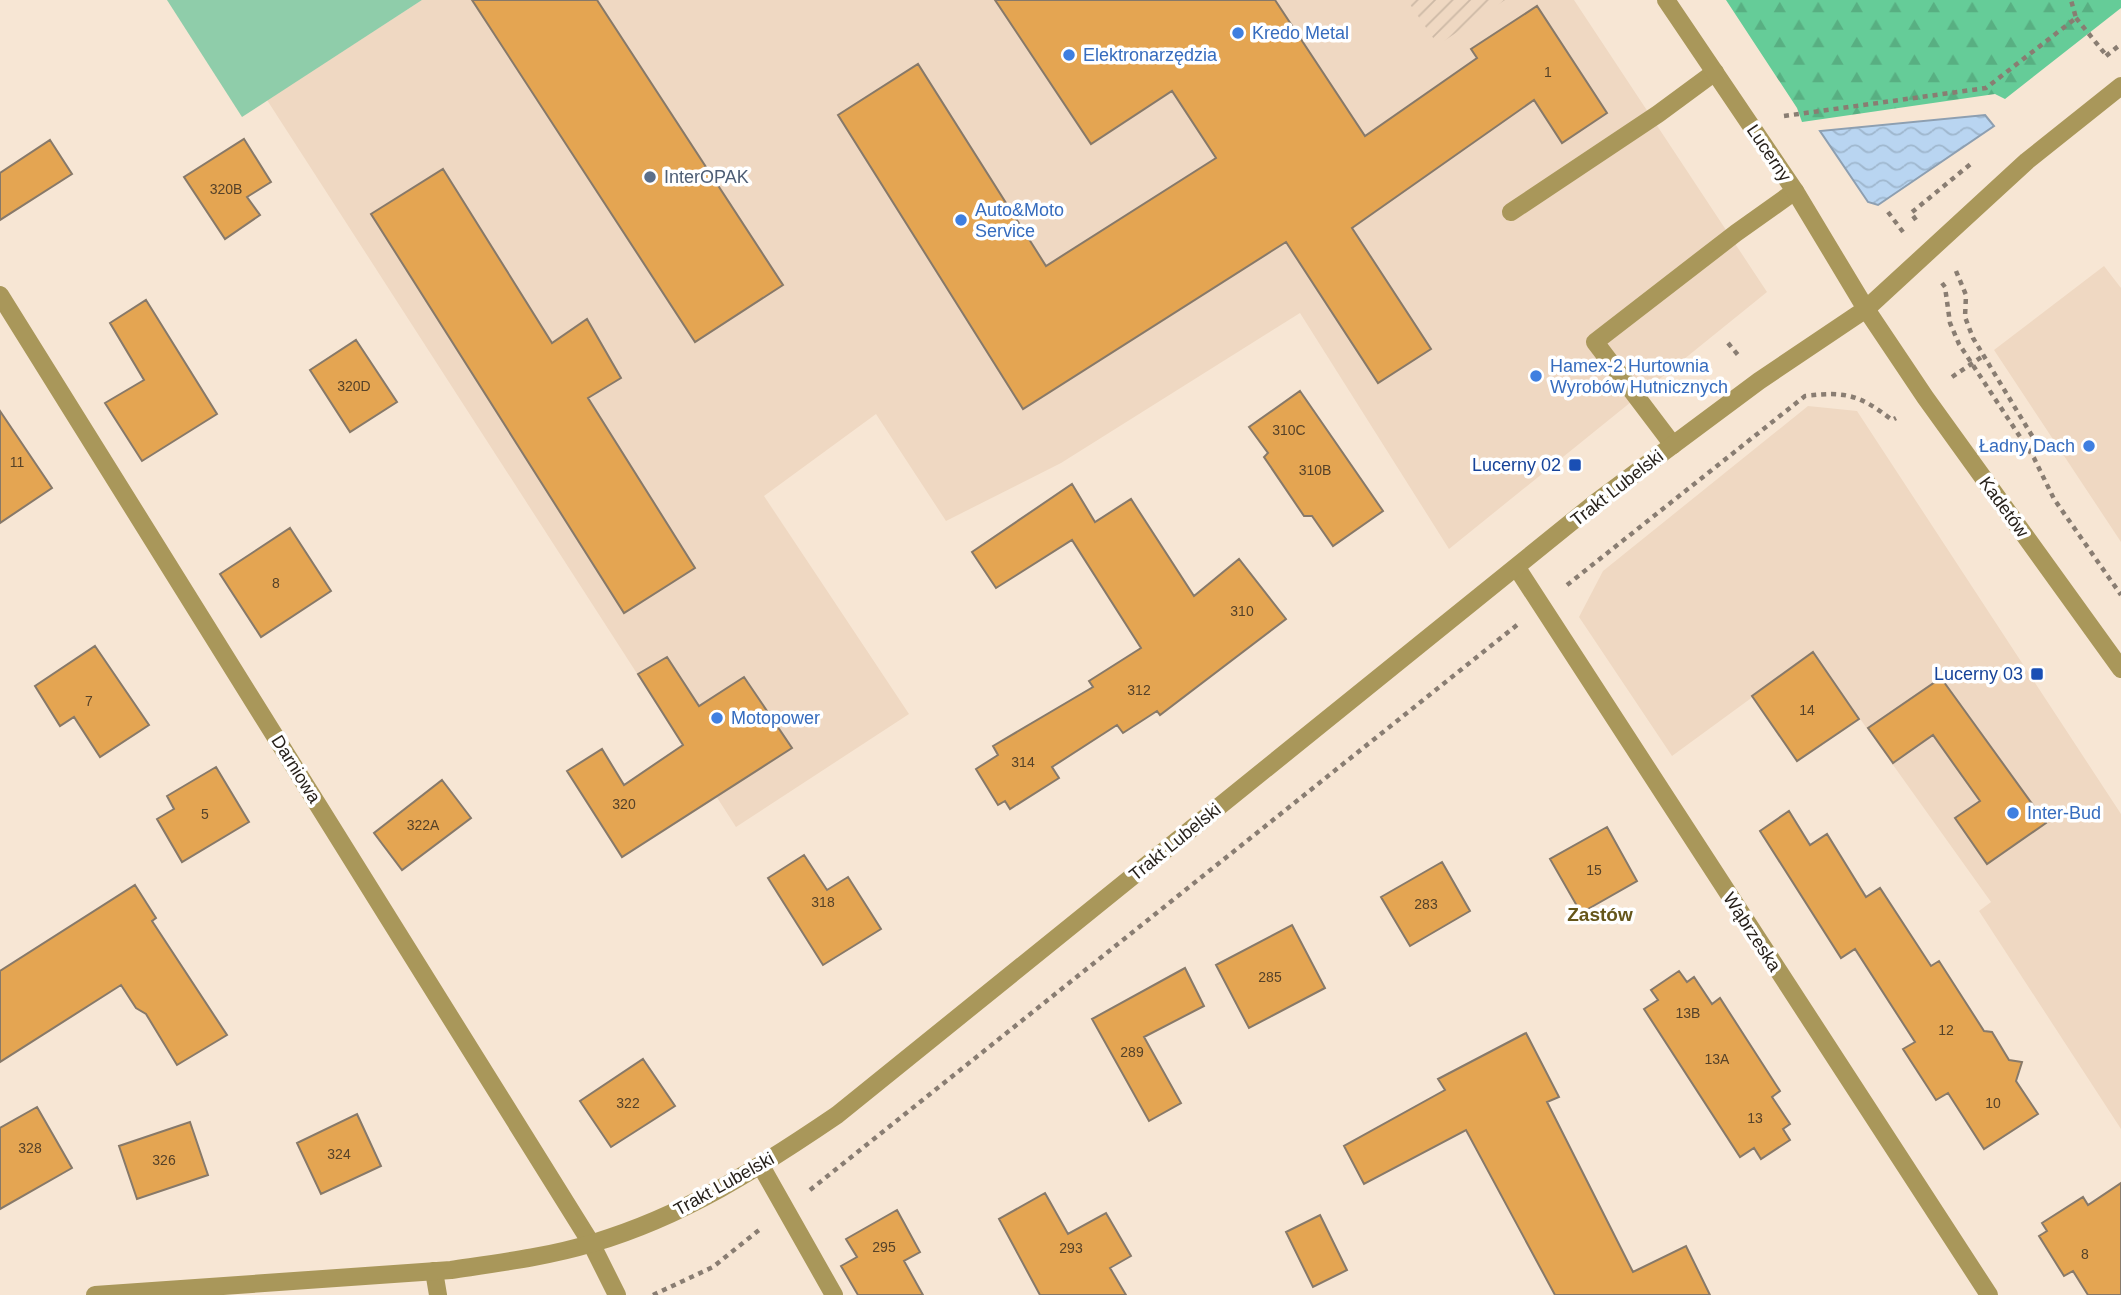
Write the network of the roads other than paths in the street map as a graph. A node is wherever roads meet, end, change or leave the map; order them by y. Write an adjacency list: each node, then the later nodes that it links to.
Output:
1 (1666, 0): 2 (street, Lucerny)
2 (1715, 72): 4 (street, Lucerny); 5 (street)
3 (2121, 86): 7 (street, Trakt Lubelski)
4 (1795, 191): 7 (street, Lucerny); 8 (street)
5 (1511, 212)
6 (0, 295): 12 (street, Darniowa)
7 (1866, 309): 8 (street, Trakt Lubelski); 10 (street, Kadetów)
8 (1673, 445): 9 (street, Trakt Lubelski)
9 (1517, 568): 11 (street, Trakt Lubelski); 18 (street, Wąbrzeska)
10 (2121, 669)
11 (761, 1166): 12 (street, Trakt Lubelski); 17 (street)
12 (592, 1243): 13 (street, Trakt Lubelski); 16 (street, Darniowa)
13 (434, 1271): 14 (street, Trakt Lubelski); 15 (street)
14 (95, 1295)
15 (438, 1295)
16 (617, 1295)
17 (834, 1295)
18 (1989, 1295)

